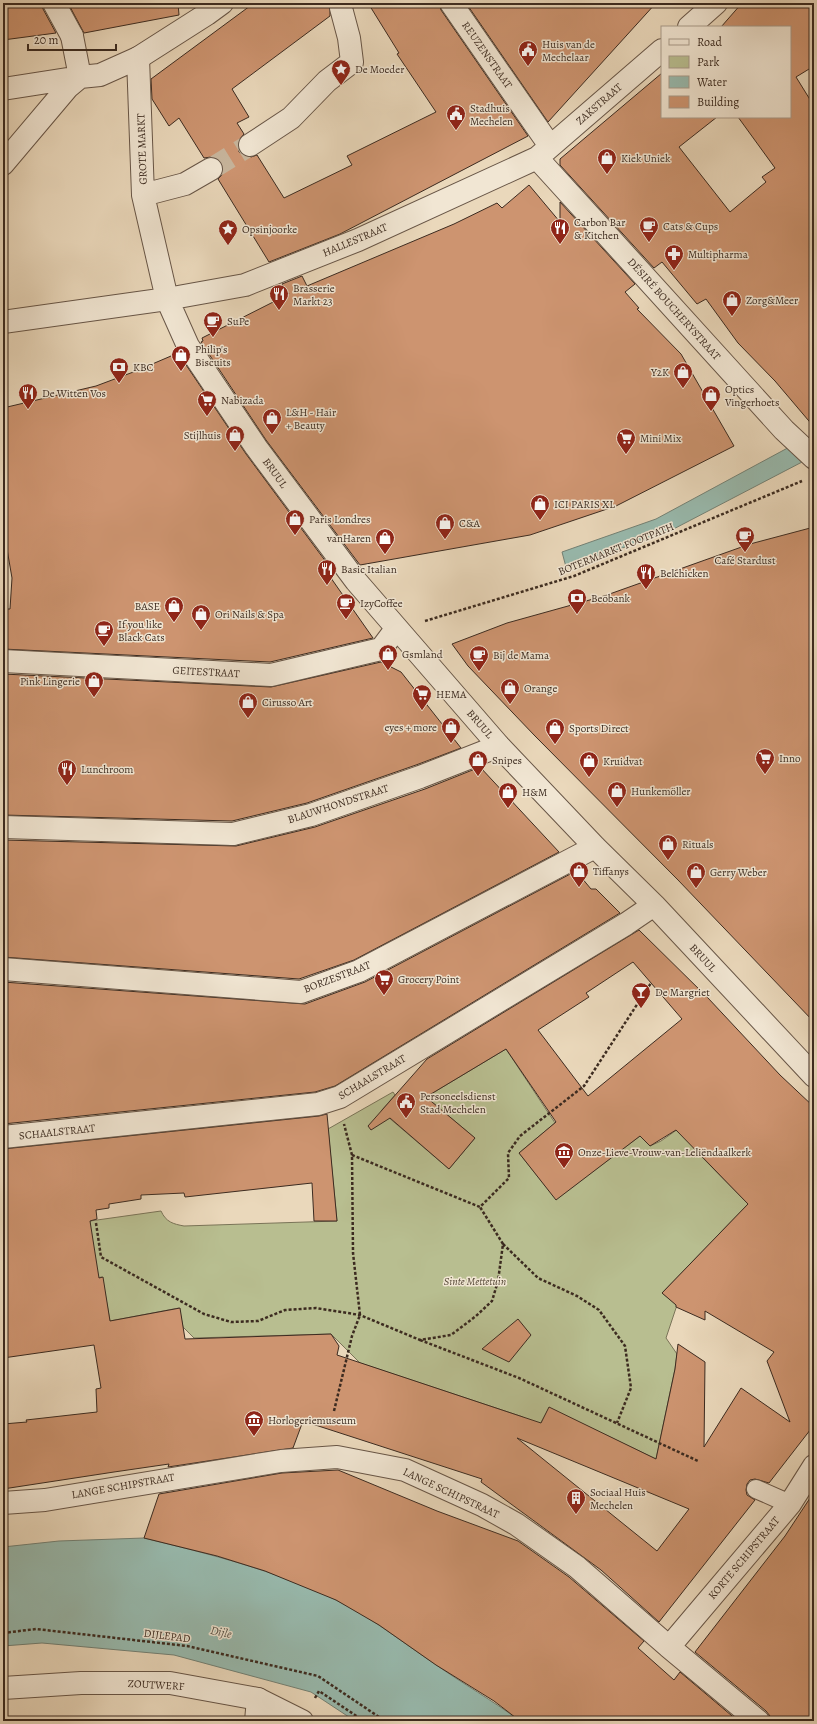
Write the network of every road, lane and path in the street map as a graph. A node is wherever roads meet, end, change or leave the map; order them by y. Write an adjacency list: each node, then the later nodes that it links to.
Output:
1 (54, 3): 9 (street)
2 (451, 3): 12 (street, REUZENSTRAAT)
3 (716, 3): 6 (street)
4 (210, 7): 8 (street)
5 (341, 8): 11 (street)
6 (690, 26)
7 (661, 51): 12 (street, ZAKSTRAAT)
8 (138, 58): 9 (street); 15 (street, GROTE MARKT)
9 (80, 77): 10 (street); 13 (street)
10 (3, 88)
11 (250, 145)
12 (543, 152): 16 (street, HALLESTRAAT); 18 (street, DÉSIRÉ BOUCHERYSTRAAT)
13 (3, 164)
14 (211, 169): 15 (street)
15 (143, 195): 16 (street, GROTE MARKT)
16 (170, 308): 17 (street); 20 (street, BRUUL)
17 (3, 322)
18 (814, 458)
19 (807, 479): 20 (path, BOTERMARKT FOOTPATH)
20 (396, 629): 21 (street, GEITESTRAAT); 22 (street, BRUUL)
21 (3, 661)
22 (499, 746): 23 (street, BLAUWHONDSTRAAT); 24 (street, BRUUL)
23 (3, 827)
24 (595, 846): 25 (street, BRUUL); 26 (street, BORZESTRAAT)
25 (654, 905): 28 (street, BRUUL); 29 (street, SCHAALSTRAAT)
26 (3, 970)
27 (652, 983): 32 (path)
28 (814, 1076)
29 (340, 1097): 30 (street, SCHAALSTRAAT); 31 (path)
30 (3, 1138)
31 (352, 1154): 32 (path); 35 (path)
32 (480, 1207): 34 (path)
33 (96, 1223): 35 (path)
34 (503, 1244): 36 (path); 38 (path)
35 (360, 1315): 36 (path); 37 (path)
36 (420, 1340): 38 (path)
37 (334, 1411)
38 (617, 1423): 39 (path)
39 (698, 1461)
40 (814, 1466): 43 (street, KORTE SCHIPSTRAAT)
41 (756, 1489): 43 (lane)
42 (3, 1503): 45 (street, LANGE SCHIPSTRAAT)
43 (790, 1504): 45 (street, KORTE SCHIPSTRAAT)
44 (3, 1633): 52 (path, DIJLEPAD)
45 (669, 1647): 53 (street, LANGE SCHIPSTRAAT)
46 (3, 1688): 47 (street, ZOUTWERF)
47 (258, 1699): 49 (street); 50 (street, ZOUTWERF)
48 (314, 1700): 51 (path)
49 (256, 1721)
50 (302, 1721)
51 (364, 1721)
52 (385, 1721)
53 (758, 1721)

